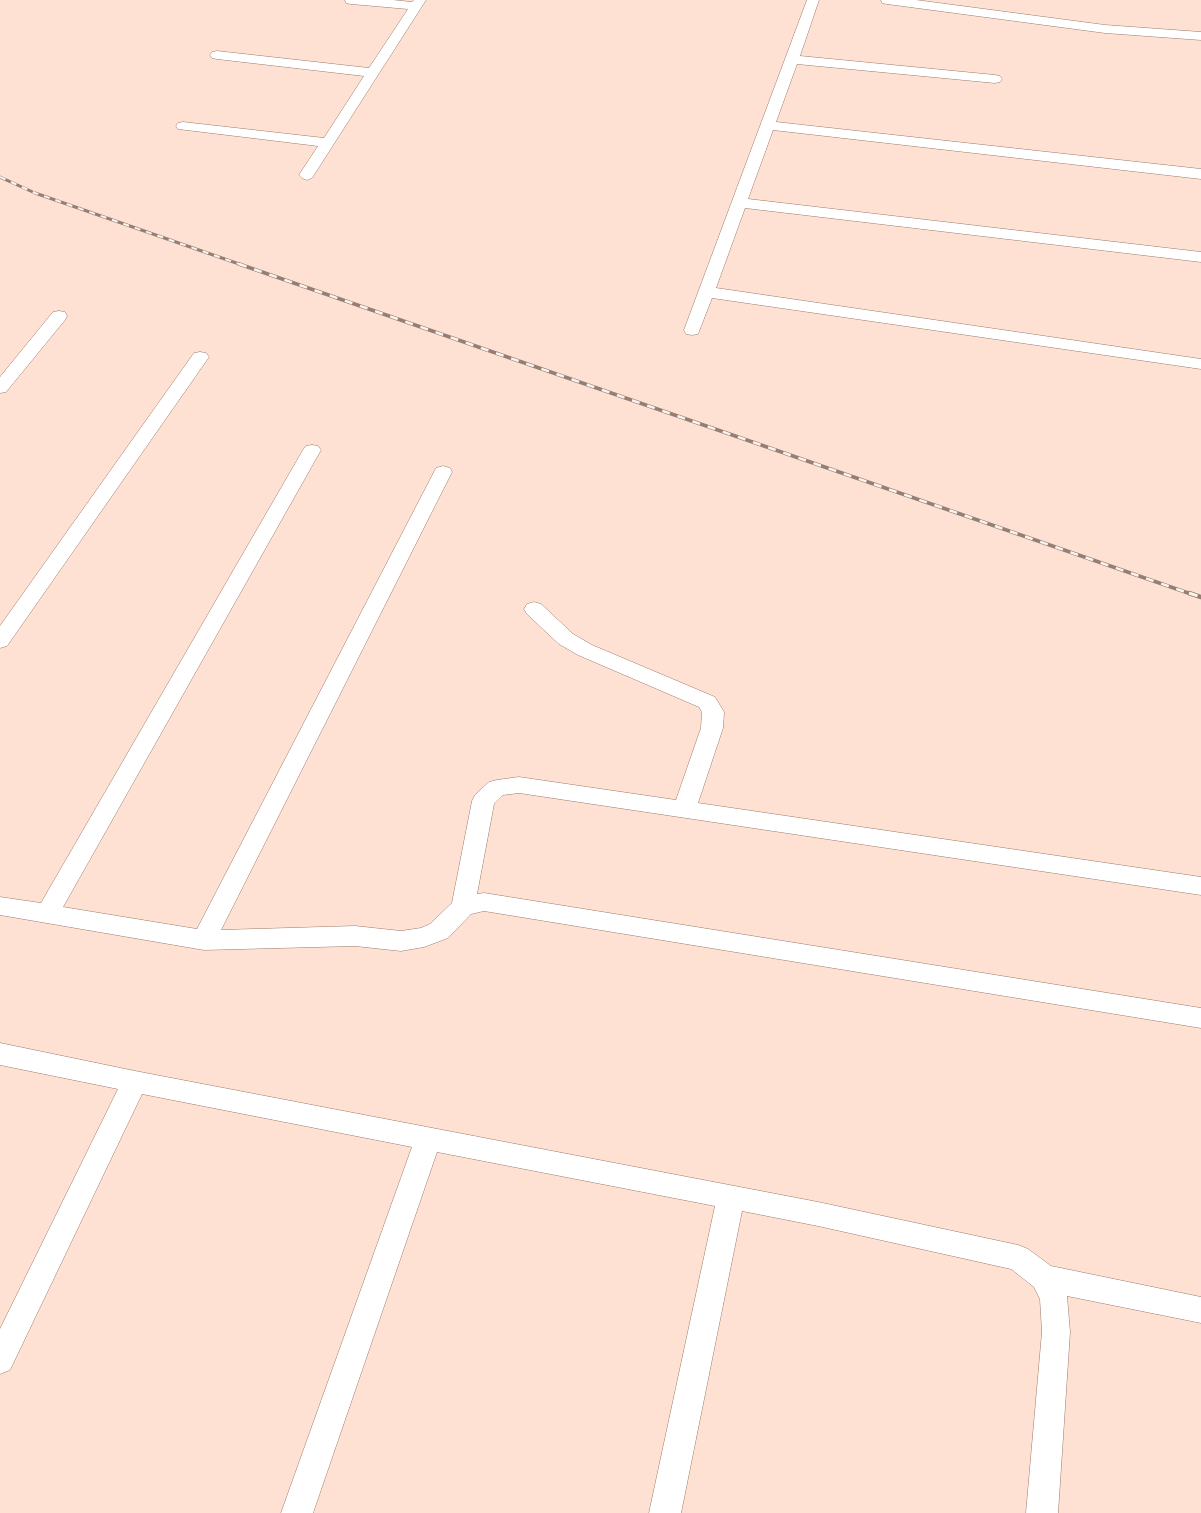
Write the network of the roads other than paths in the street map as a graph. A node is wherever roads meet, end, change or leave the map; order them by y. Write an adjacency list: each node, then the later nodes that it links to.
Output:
1 (351, 0): 4 (street)
2 (813, 0): 8 (street)
3 (887, 0): 5 (street)
4 (418, 3): 9 (street)
5 (938, 4): 6 (street)
6 (1201, 36)
7 (217, 55): 9 (street)
8 (792, 59): 10 (street); 11 (street)
9 (373, 73): 13 (street)
10 (995, 79)
11 (768, 125): 14 (street); 16 (street)
12 (183, 126): 13 (street)
13 (328, 143): 15 (street)
14 (1201, 174)
15 (307, 176)
16 (740, 203): 17 (street); 18 (street)
17 (1201, 257)
18 (706, 292): 20 (street); 22 (street)
19 (59, 316): 23 (street)
20 (692, 330)
21 (200, 357): 27 (street)
22 (1201, 364)
23 (0, 388)
24 (312, 450): 32 (street)
25 (443, 472): 33 (street)
26 (534, 609): 28 (street)
27 (0, 641)
28 (684, 810): 29 (street); 31 (street)
29 (1201, 886)
30 (0, 906): 32 (street)
31 (462, 908): 33 (street); 34 (street)
32 (47, 914): 33 (street)
33 (204, 940)
34 (1201, 1018)
35 (0, 1054): 36 (street)
36 (135, 1082): 37 (street); 41 (street)
37 (429, 1138): 38 (street); 42 (street)
38 (731, 1197): 39 (street); 43 (street)
39 (1044, 1278): 40 (street); 44 (street)
40 (1201, 1310)
41 (0, 1360)
42 (298, 1513)
43 (665, 1513)
44 (1042, 1513)

